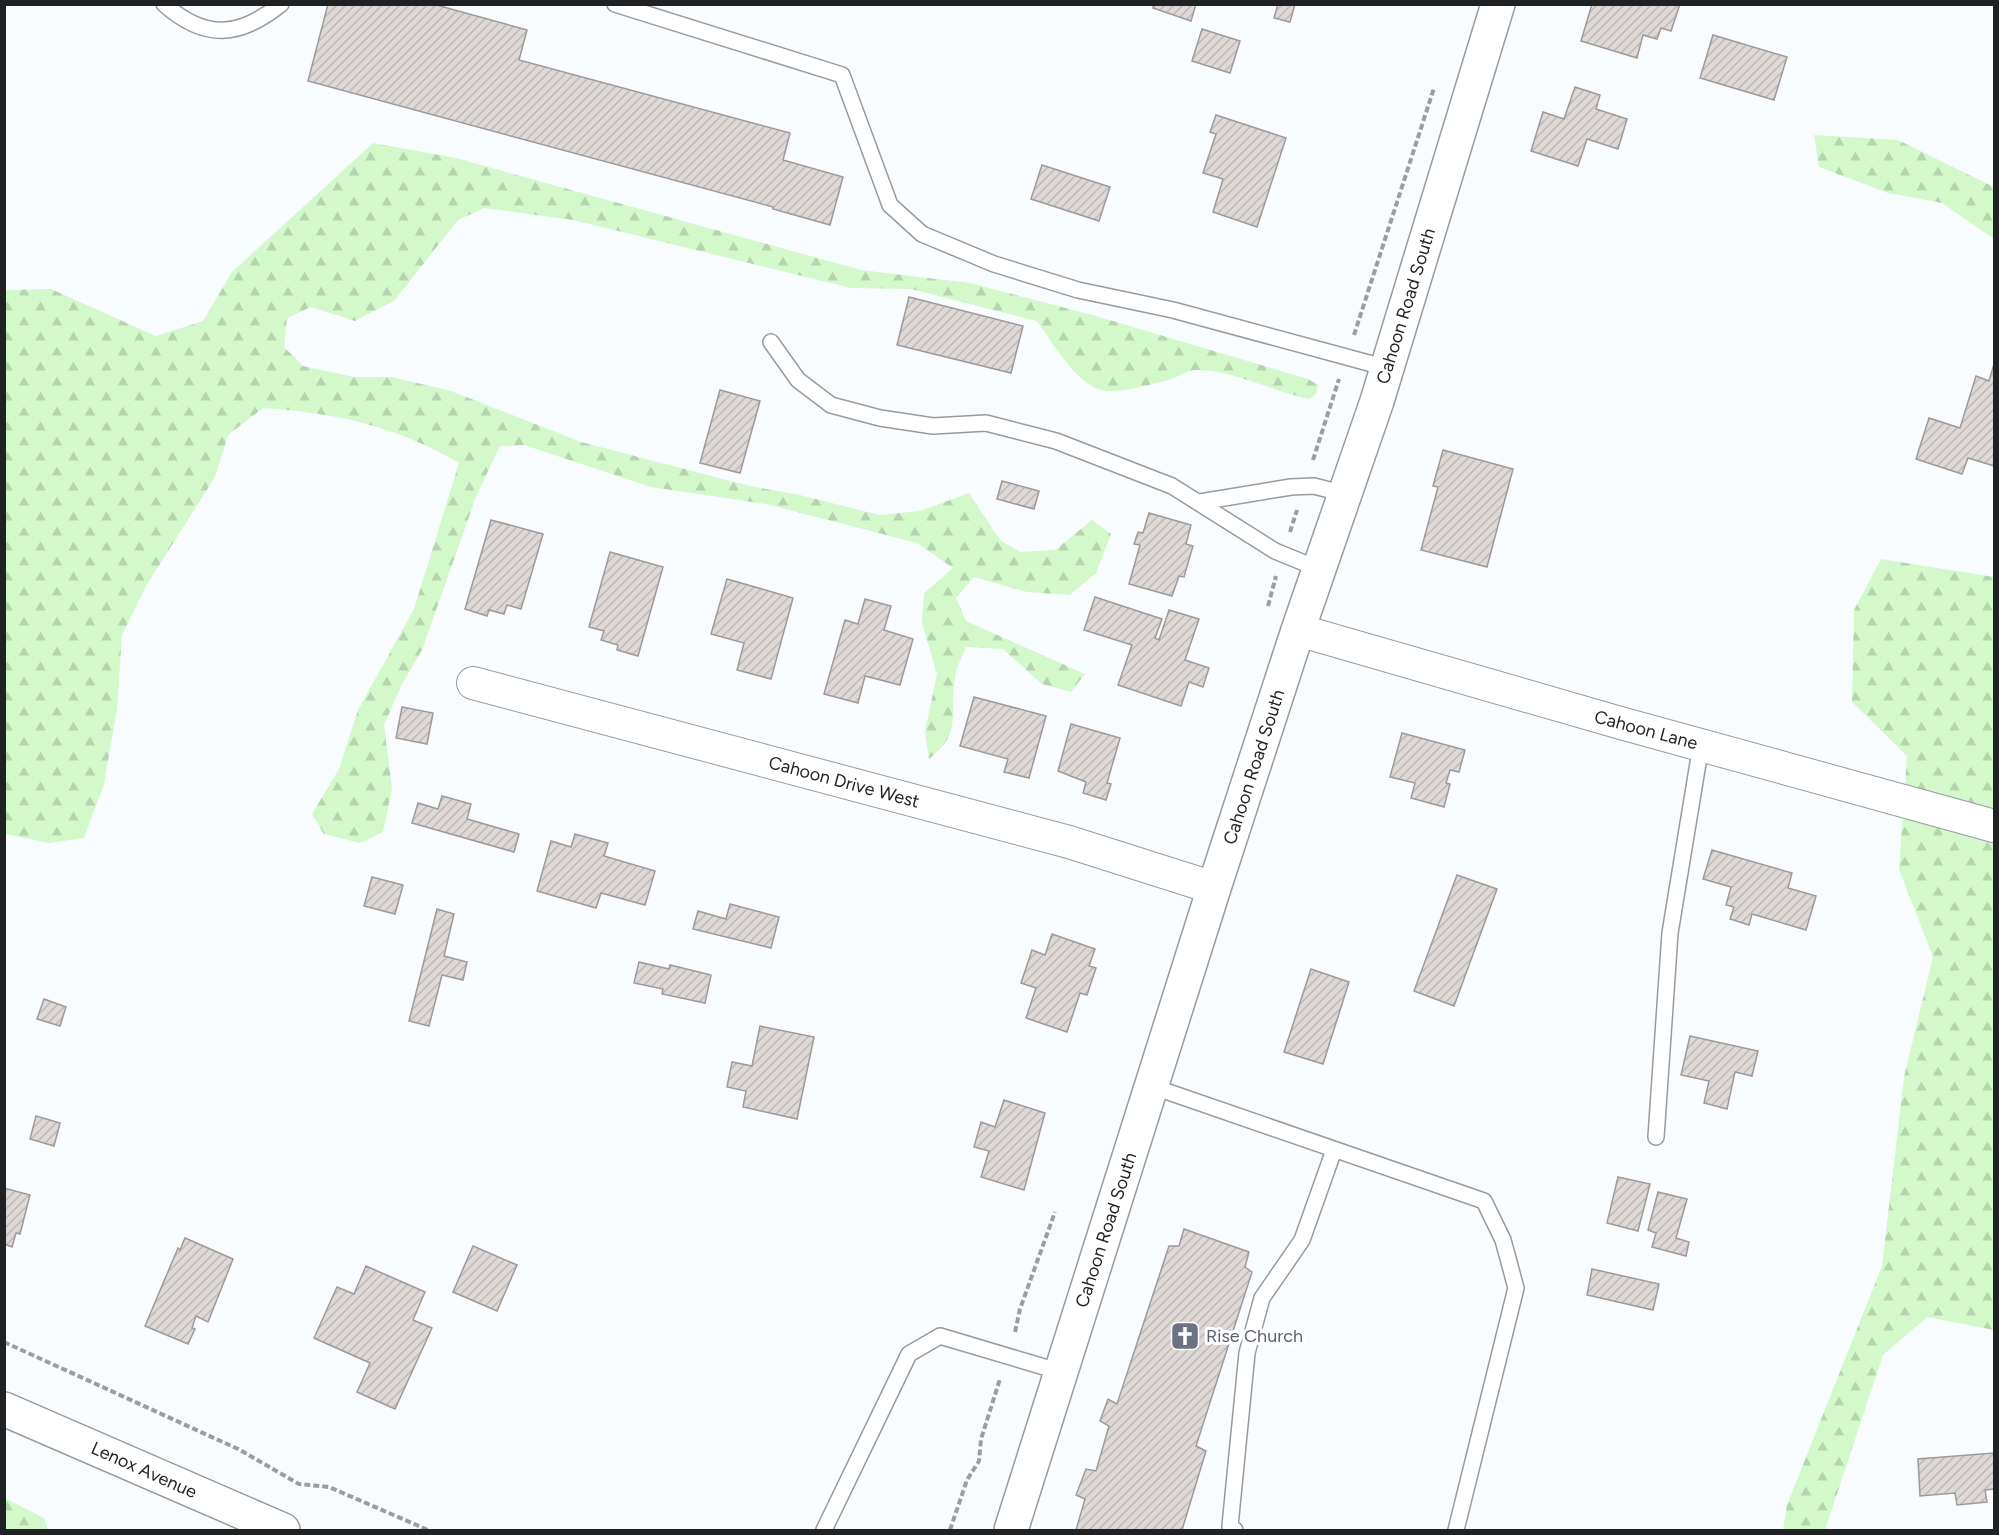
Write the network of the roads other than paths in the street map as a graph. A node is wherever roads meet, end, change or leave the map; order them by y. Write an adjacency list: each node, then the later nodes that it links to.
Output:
1 (164, 4): 2 (lane)
2 (281, 4)
3 (615, 4): 6 (lane)
4 (1498, 4): 6 (main road, Cahoon Road South)
5 (771, 342): 8 (lane)
6 (1387, 368): 7 (main road, Cahoon Road South)
7 (1345, 494): 8 (lane); 9 (main road, Cahoon Road South)
8 (1200, 502): 9 (lane)
9 (1319, 569): 10 (main road, Cahoon Road South)
10 (1298, 630): 12 (street, Cahoon Lane); 14 (main road, Cahoon Road South)
11 (473, 683): 14 (street, Cahoon Drive West)
12 (1701, 745): 13 (street, Cahoon Lane); 16 (lane)
13 (1995, 826)
14 (1214, 888): 15 (main road, Cahoon Road South)
15 (1151, 1086): 17 (lane); 18 (main road, Cahoon Road South)
16 (1656, 1137)
17 (1334, 1150): 23 (lane); 24 (lane)
18 (1061, 1372): 21 (lane); 22 (main road, Cahoon Road South)
19 (4, 1409): 20 (main road, Lenox Avenue)
20 (283, 1530)
21 (824, 1530)
22 (1011, 1530)
23 (1235, 1530)
24 (1456, 1530)

